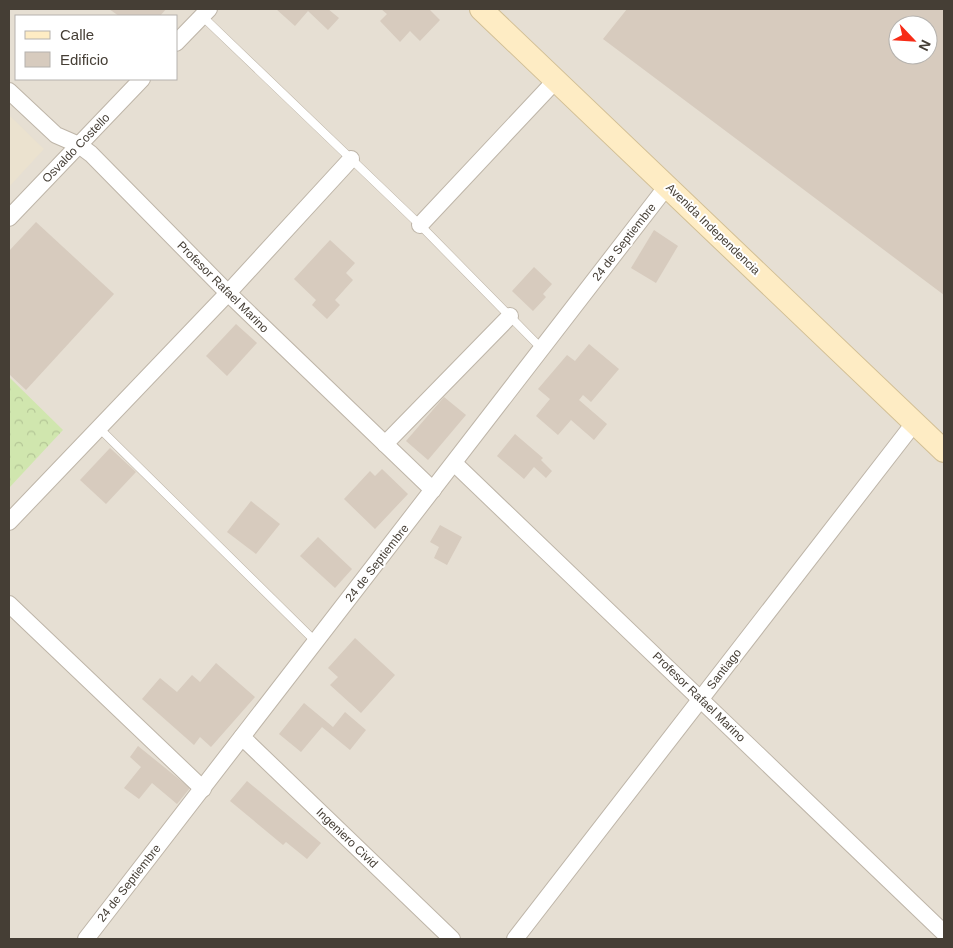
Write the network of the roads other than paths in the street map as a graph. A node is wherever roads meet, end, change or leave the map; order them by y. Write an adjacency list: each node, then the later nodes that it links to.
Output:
1 (481, 9): 5 (street, Avenida Independencia)
2 (206, 12): 3 (street); 8 (lane)
3 (178, 41)
4 (141, 80): 7 (street, Osvaldo Costello)
5 (556, 80): 9 (street, Avenida Independencia); 11 (street)
6 (9, 91): 7 (street, Profesor Rafael Marino)
7 (79, 145): 10 (street, Osvaldo Costello); 12 (street, Profesor Rafael Marino)
8 (351, 159): 11 (lane); 12 (street)
9 (667, 186): 14 (street, 24 de Septiembre); 15 (street, Avenida Independencia)
10 (9, 218)
11 (420, 225): 13 (lane)
12 (228, 293): 16 (street); 17 (street, Profesor Rafael Marino)
13 (510, 316): 14 (lane); 17 (street)
14 (542, 349): 19 (street, 24 de Septiembre)
15 (915, 422): 18 (street, Avenida Independencia); 24 (street, Santiago)
16 (99, 428): 21 (street); 23 (lane)
17 (385, 444): 20 (street, Profesor Rafael Marino)
18 (944, 451)
19 (454, 463): 20 (street, 24 de Septiembre); 24 (street, Profesor Rafael Marino)
20 (433, 490): 23 (street, 24 de Septiembre)
21 (9, 522)
22 (9, 604): 26 (street)
23 (316, 642): 25 (street, 24 de Septiembre)
24 (701, 699): 27 (street, Profesor Rafael Marino); 30 (street, Santiago)
25 (242, 737): 26 (street, 24 de Septiembre); 29 (street, Ingeniero Civid)
26 (203, 788): 28 (street, 24 de Septiembre)
27 (944, 932)
28 (86, 939)
29 (452, 939)
30 (515, 939)

